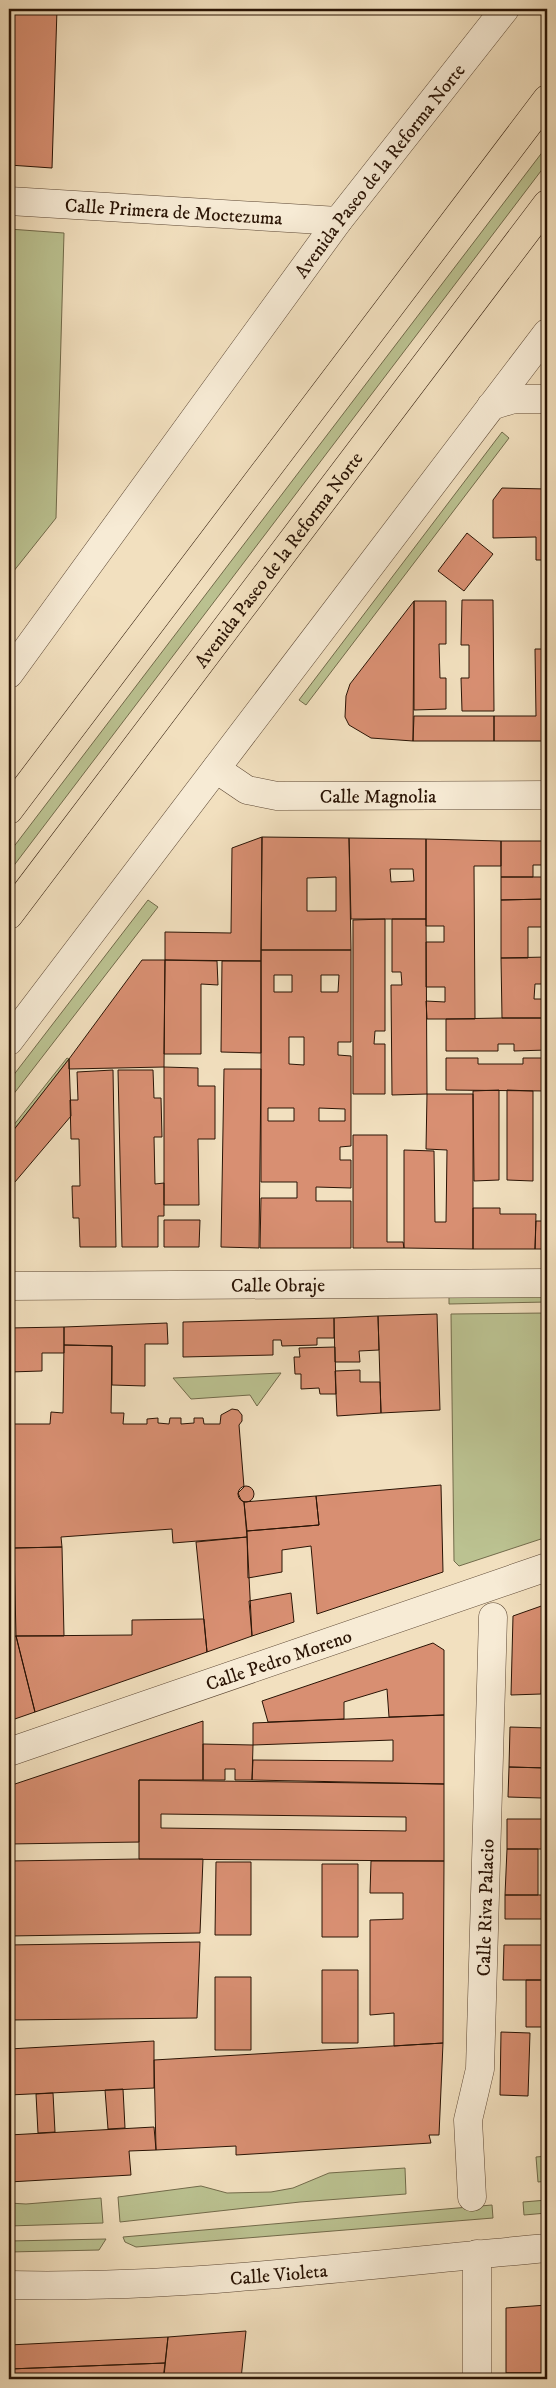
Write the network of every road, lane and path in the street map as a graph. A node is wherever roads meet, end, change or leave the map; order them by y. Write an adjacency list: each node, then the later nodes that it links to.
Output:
1 (506, 9): 5 (street, Avenida Paseo de la Reforma Norte)
2 (547, 99): 12 (main road)
3 (9, 201): 5 (street, Calle Primera de Moctezuma)
4 (547, 204): 13 (main road, Avenida Paseo de la Reforma Norte)
5 (338, 221): 9 (street, Avenida Paseo de la Reforma Norte)
6 (547, 332): 8 (street)
7 (547, 399): 8 (street)
8 (491, 406): 10 (street)
9 (9, 674)
10 (216, 769): 11 (street, Calle Magnolia); 14 (street)
11 (547, 795)
12 (9, 810)
13 (9, 916)
14 (9, 1042)
15 (547, 1283): 16 (street, Calle Obraje)
16 (9, 1286)
17 (547, 1567): 19 (street, Calle Pedro Moreno)
18 (493, 1617): 20 (street, Calle Riva Palacio)
19 (9, 1752)
20 (472, 2197)
21 (547, 2248): 22 (street, Calle Violeta)
22 (477, 2254): 23 (street, Calle Violeta); 24 (street)
23 (9, 2286)
24 (477, 2379)

